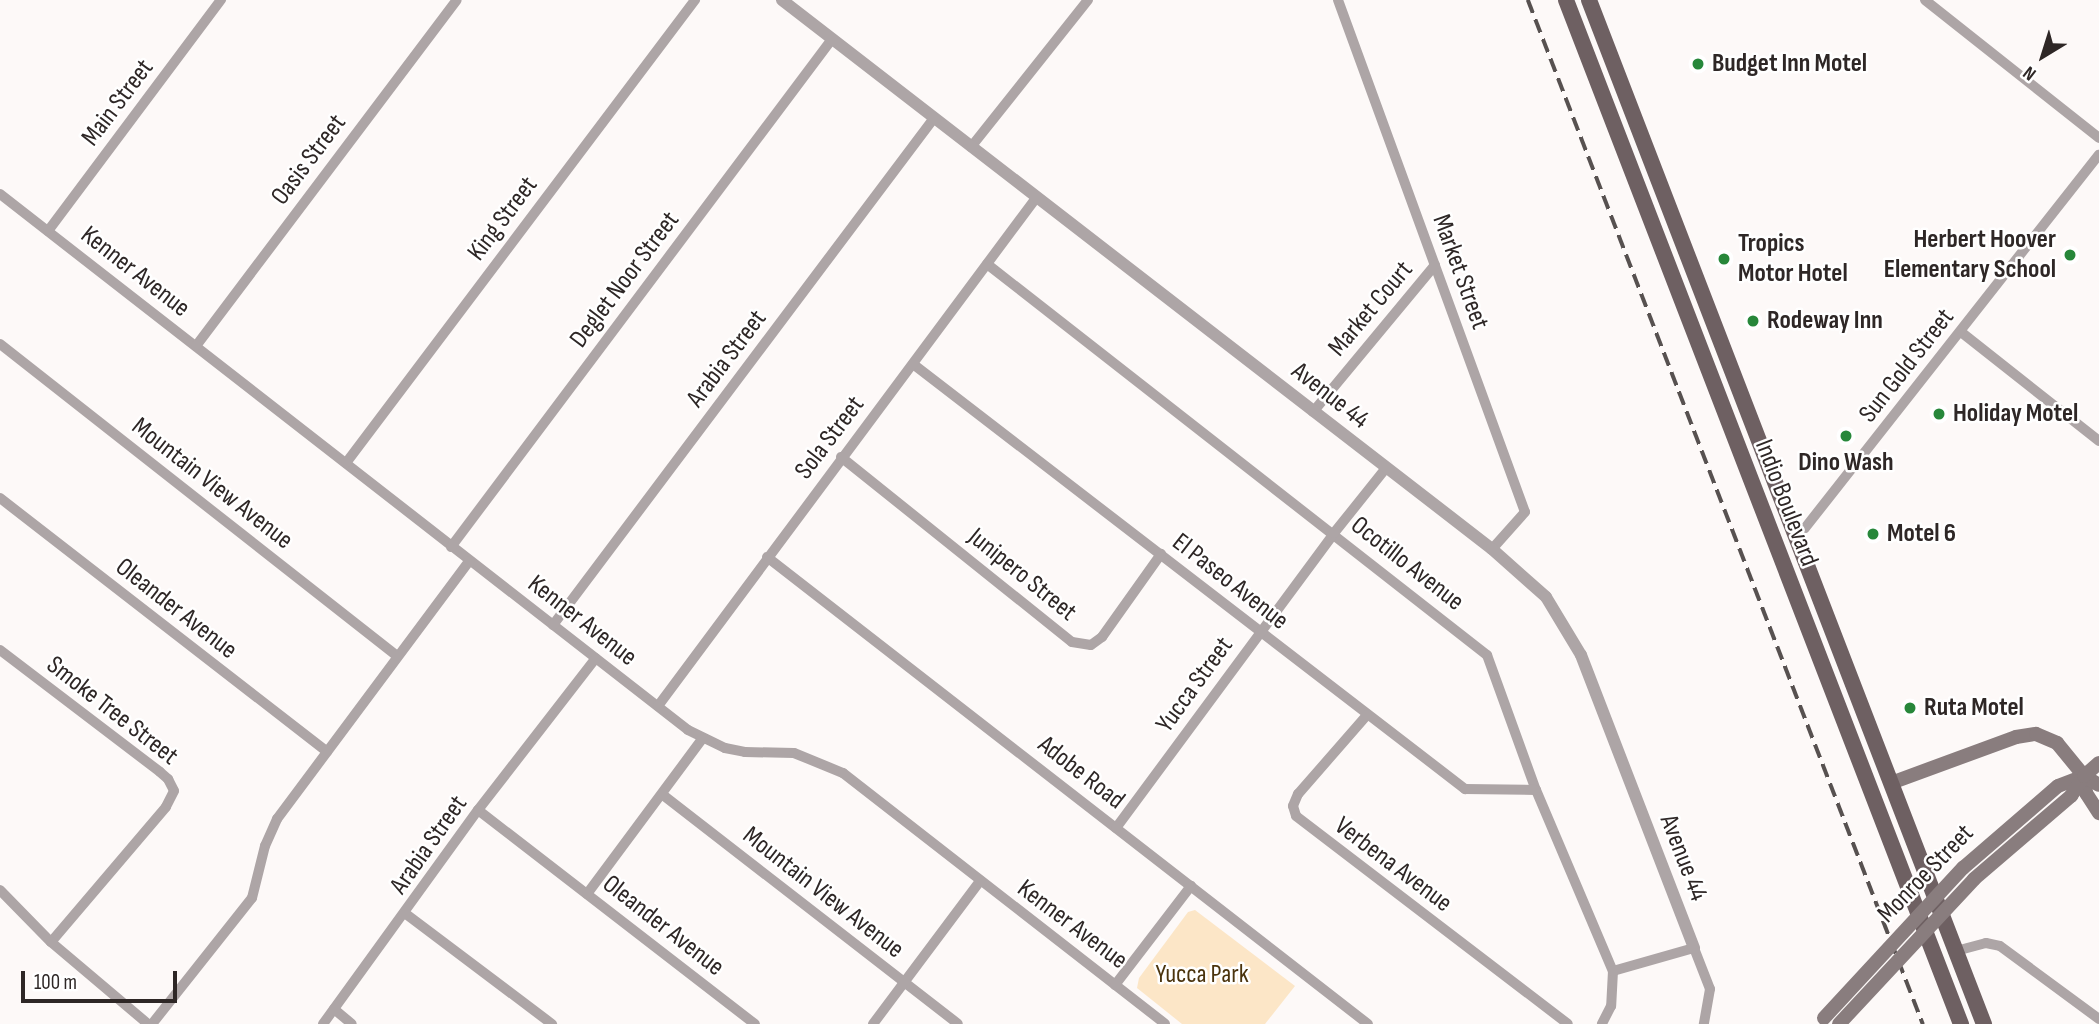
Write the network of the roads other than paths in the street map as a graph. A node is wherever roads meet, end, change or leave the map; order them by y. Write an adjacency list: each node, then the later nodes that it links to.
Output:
1 (221, 0): 17 (street, Main Street)
2 (457, 0): 22 (street, Oasis Street)
3 (695, 0): 28 (street, King Street)
4 (782, 0): 10 (street, Avenue 44)
5 (1088, 0): 13 (street)
6 (1338, 0): 19 (street, Market Street)
7 (1566, 0): 26 (main road, Indio Boulevard)
8 (1589, 0): 31 (main road, Indio Boulevard)
9 (1925, 0): 12 (street)
10 (832, 39): 11 (street, Avenue 44); 33 (street, Deglet Noor Street)
11 (934, 118): 13 (street, Avenue 44); 39 (street, Arabia Street)
12 (2099, 138)
13 (971, 147): 16 (street, Avenue 44)
14 (2099, 155): 20 (street, Sun Gold Street)
15 (0, 194): 17 (street, Kenner Avenue)
16 (1036, 198): 18 (street, Sola Street); 24 (street, Avenue 44)
17 (48, 231): 22 (street, Kenner Avenue)
18 (987, 264): 23 (street, Sola Street); 32 (street, Ocotillo Avenue)
19 (1435, 265): 24 (street, Market Court); 34 (street, Market Street)
20 (1961, 332): 25 (street); 31 (street, Sun Gold Street)
21 (0, 344): 42 (street, Mountain View Avenue)
22 (196, 346): 28 (street, Kenner Avenue)
23 (914, 364): 27 (street, Sola Street); 35 (street, El Paseo Avenue)
24 (1313, 412): 29 (street, Avenue 44)
25 (2099, 440)
26 (1736, 442): 31 (main road); 38 (main road, Indio Boulevard)
27 (841, 457): 35 (street, Junipero Street); 36 (street, Sola Street)
28 (346, 463): 33 (street, Kenner Avenue)
29 (1386, 468): 32 (street, Yucca Street); 34 (street, Avenue 44)
30 (0, 498): 48 (street, Oleander Avenue)
31 (1794, 531): 38 (main road); 51 (main road, Indio Boulevard)
32 (1334, 533): 40 (street, Yucca Street); 53 (street, Ocotillo Avenue)
33 (451, 547): 37 (street, Kenner Avenue)
34 (1492, 549): 66 (street, Avenue 44)
35 (1161, 554): 40 (street, El Paseo Avenue)
36 (767, 557): 45 (street, Sola Street); 58 (street, Adobe Road)
37 (469, 561): 39 (street, Kenner Avenue); 42 (street)
38 (1786, 572): 44 (main road, Indio Boulevard)
39 (554, 625): 43 (street, Kenner Avenue)
40 (1260, 632): 46 (street, El Paseo Avenue); 58 (street, Yucca Street)
41 (0, 650): 65 (street, Smoke Tree Street)
42 (397, 656): 48 (street)
43 (596, 659): 45 (street, Kenner Avenue); 55 (street, Arabia Street)
44 (1831, 688): 51 (main road); 57 (main road, Indio Boulevard)
45 (658, 706): 47 (street, Kenner Avenue)
46 (1367, 715): 53 (street, El Paseo Avenue); 83 (street, Verbena Avenue)
47 (702, 739): 54 (street); 59 (street, Kenner Avenue)
48 (327, 752): 74 (street)
49 (2099, 763): 50 (main road, Monroe Street)
50 (2084, 776): 51 (main road); 52 (main road); 56 (main road); 73 (main road, Monroe Street, bridge); 86 (main road, Monroe Street, bridge)
51 (1891, 783): 57 (main road); 60 (main road, Indio Boulevard)
52 (2099, 786)
53 (1536, 790): 68 (street, Ocotillo Avenue)
54 (663, 794): 63 (street); 69 (street, Mountain View Avenue)
55 (478, 810): 63 (street, Oleander Avenue); 64 (street, Arabia Street)
56 (2099, 813)
57 (1882, 819): 60 (main road); 87 (main road, Indio Boulevard)
58 (1116, 828): 61 (street, Adobe Road)
59 (980, 881): 69 (street); 70 (street, Kenner Avenue)
60 (1930, 884): 67 (main road, Indio Boulevard)
61 (1191, 886): 70 (street); 82 (street, Adobe Road)
62 (0, 890): 65 (street)
63 (587, 894): 78 (street, Oleander Avenue)
64 (406, 914): 71 (street, Arabia Street); 77 (street)
65 (51, 942): 74 (street)
66 (1694, 948): 68 (street); 85 (street)
67 (1956, 951): 72 (street); 88 (main road, Indio Boulevard)
68 (1614, 971): 84 (street, Ocotillo Avenue)
69 (904, 982): 79 (street); 80 (street, Mountain View Avenue)
70 (1115, 985): 81 (street, Kenner Avenue)
71 (334, 1009): 75 (street, Arabia Street); 76 (street)
72 (2099, 1019)
73 (1821, 1021)
74 (150, 1024)
75 (323, 1024)
76 (352, 1024)
77 (552, 1024)
78 (755, 1024)
79 (873, 1024)
80 (958, 1024)
81 (1165, 1024)
82 (1368, 1024)
83 (1567, 1024)
84 (1602, 1024)
85 (1704, 1024)
86 (1839, 1024)
87 (1961, 1024)
88 (1984, 1024)

